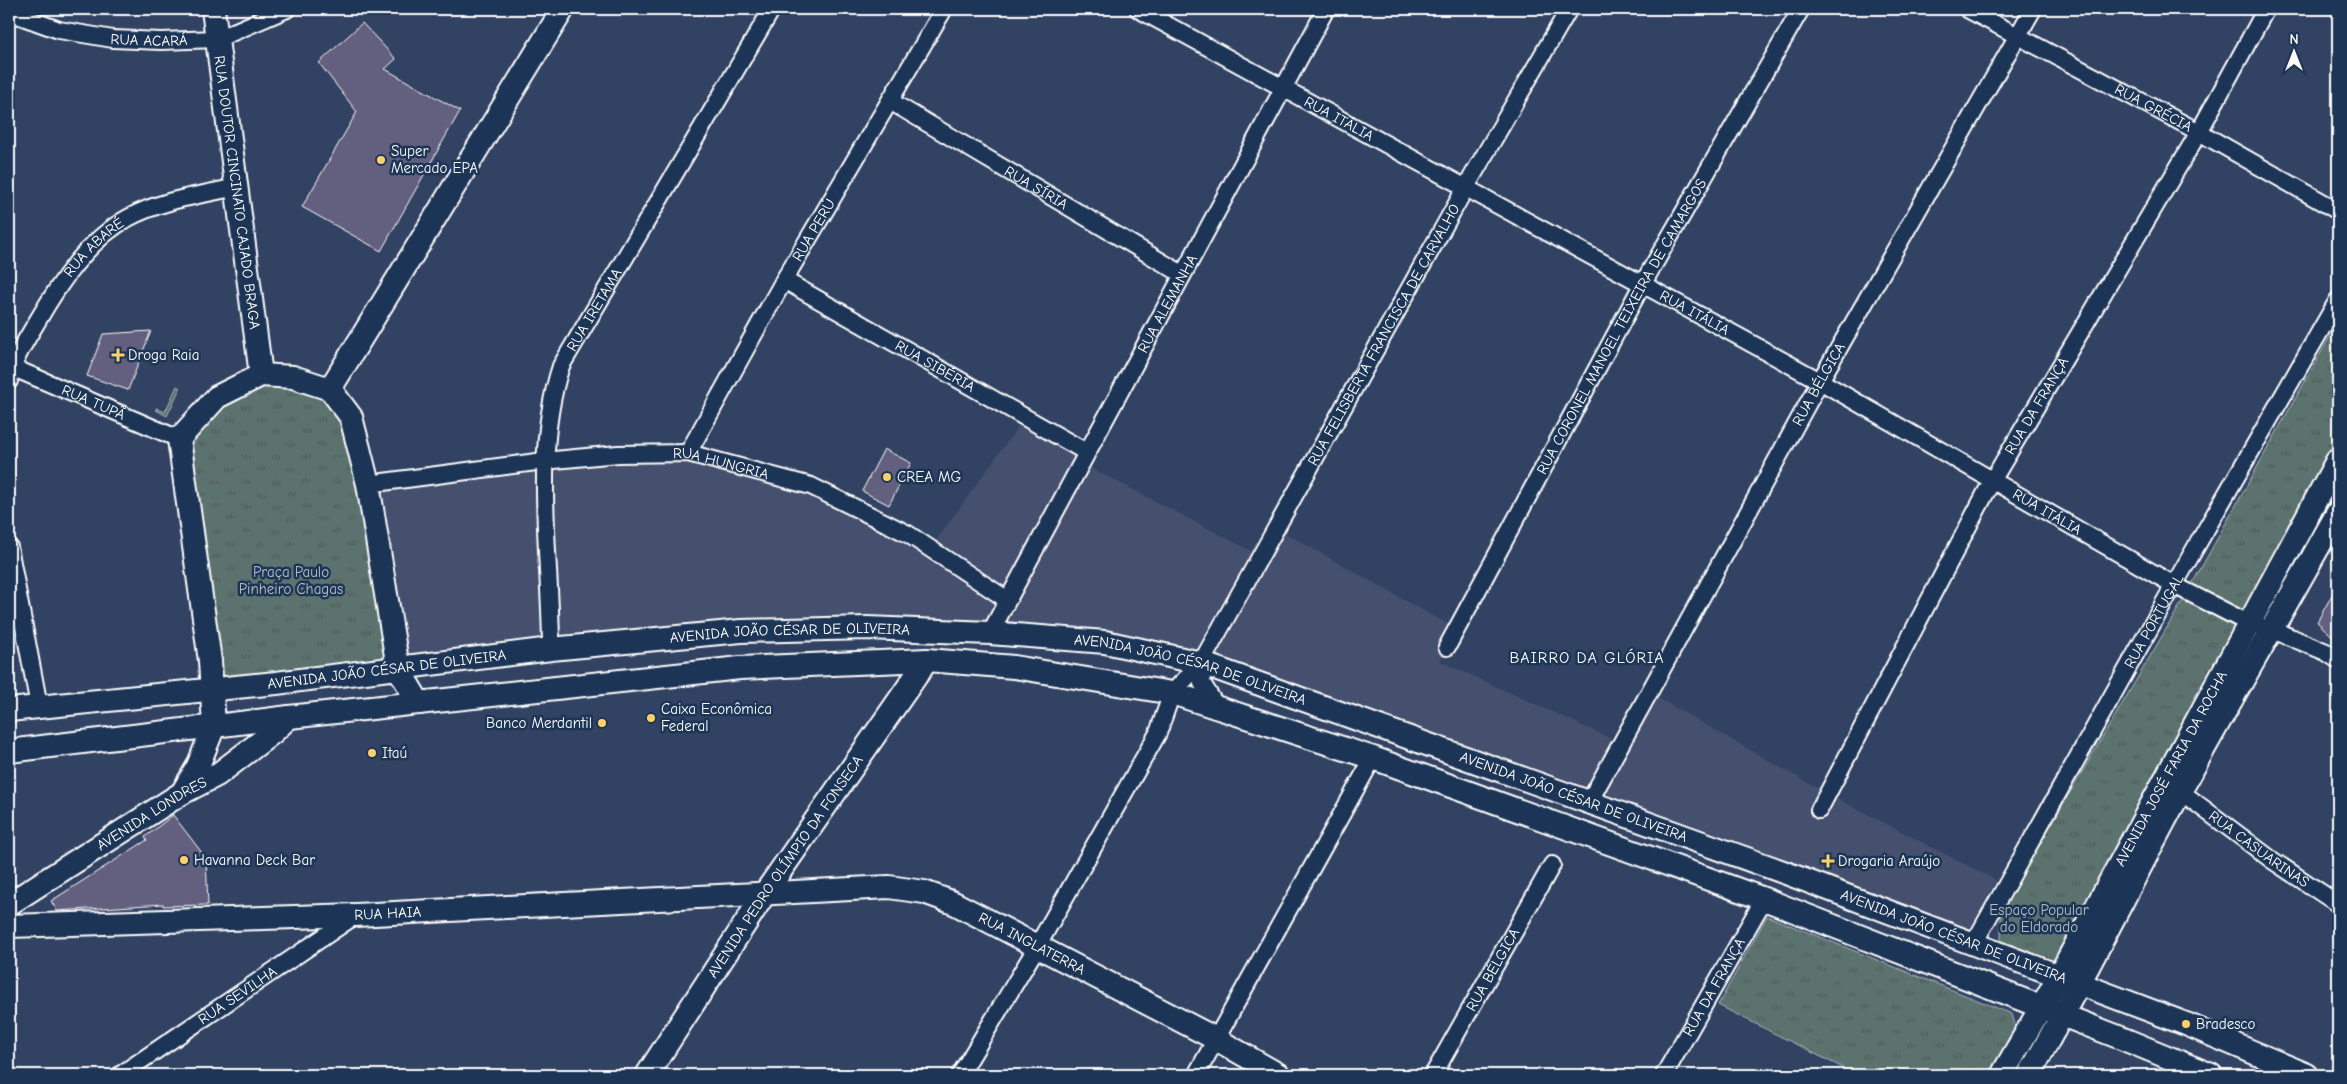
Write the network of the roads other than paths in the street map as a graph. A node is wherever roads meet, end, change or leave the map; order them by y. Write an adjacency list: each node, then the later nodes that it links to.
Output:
1 (213, 9): 15 (street, RUA DOUTOR CINCINATO CAJADO BRAGA)
2 (287, 9): 15 (street, RUA ACARÁ)
3 (564, 9): 29 (street)
4 (772, 9): 34 (street, RUA IRETAMA)
5 (944, 9): 17 (street, RUA PERÚ)
6 (1138, 9): 16 (street, RUA ITÁLIA)
7 (1326, 9): 16 (street, RUA ALEMANHA)
8 (1569, 9): 20 (street, RUA FELISBERTA FRANCISCA DE CARVALHO)
9 (1801, 9): 24 (street, RUA CORONEL MANOEL TEIXEIRA DE CAMARGOS)
10 (1967, 9): 14 (street, RUA GRÉCIA)
11 (2033, 9): 14 (street, RUA BÉLGICA)
12 (2266, 9): 18 (street, RUA DA FRANÇA)
13 (9, 12): 15 (street, RUA ACARÁ)
14 (2018, 36): 18 (street, RUA GRÉCIA); 28 (street, RUA BÉLGICA)
15 (217, 39): 19 (street, RUA DOUTOR CINCINATO CAJADO BRAGA)
16 (1284, 88): 20 (street, RUA ITÁLIA); 22 (street, RUA ALEMANHA)
17 (890, 101): 22 (street, RUA SÍRIA); 23 (street, RUA PERÚ)
18 (2199, 132): 21 (street, RUA GRÉCIA); 35 (street, RUA DA FRANÇA)
19 (237, 187): 26 (street, RUA ABARÉ); 27 (street, RUA DOUTOR CINCINATO CAJADO BRAGA)
20 (1466, 187): 24 (street, RUA ITÁLIA); 48 (street, RUA FELISBERTA FRANCISCA DE CARVALHO)
21 (2338, 211)
22 (1182, 274): 31 (street, RUA ALEMANHA)
23 (784, 280): 31 (street, RUA SIBÉRIA); 32 (street, RUA PERÚ)
24 (1642, 285): 28 (street, RUA ITÁLIA); 44 (street, RUA CORONEL MANOEL TEIXEIRA DE CAMARGOS)
25 (2338, 300): 39 (street, RUA PORTUGAL)
26 (10, 371): 30 (street, RUA TUPÃ)
27 (261, 375): 29 (street); 30 (street)
28 (1820, 381): 35 (street, RUA ITÁLIA); 62 (street, RUA BÉLGICA)
29 (330, 388): 36 (street)
30 (179, 439): 50 (street)
31 (1086, 452): 40 (street, RUA ALEMANHA)
32 (688, 454): 34 (street, RUA HUNGRIA); 40 (street, RUA HUNGRIA)
33 (2338, 459): 41 (street, AVENIDA JOSÉ FARIA DA ROCHA)
34 (544, 461): 36 (street, RUA HUNGRIA); 45 (street, RUA IRETAMA)
35 (1992, 481): 39 (street, RUA ITÁLIA); 63 (street, RUA DA FRANÇA)
36 (368, 484): 49 (street)
37 (2338, 512): 42 (street, AVENIDA JOSÉ FARIA DA ROCHA)
38 (9, 547): 53 (street)
39 (2174, 585): 41 (street, RUA ITÁLIA); 72 (street, RUA PORTUGAL)
40 (1006, 598): 43 (street)
41 (2248, 623): 42 (street, RUA ITÁLIA); 73 (street, AVENIDA JOSÉ FARIA DA ROCHA)
42 (2273, 630): 47 (street, RUA ITÁLIA); 60 (street, AVENIDA JOSÉ FARIA DA ROCHA)
43 (990, 633): 45 (street, AVENIDA JOÃO CÉSAR DE OLIVEIRA); 48 (street, AVENIDA JOÃO CÉSAR DE OLIVEIRA)
44 (1447, 647)
45 (551, 649): 49 (street, AVENIDA JOÃO CÉSAR DE OLIVEIRA)
46 (927, 660): 51 (street, AVENIDA JOÃO CÉSAR DE OLIVEIRA); 52 (street, AVENIDA JOÃO CÉSAR DE OLIVEIRA); 65 (street, AVENIDA PEDRO OLÍMPIO DA FONSECA)
47 (2338, 660)
48 (1201, 663): 51 (street, RUA FELISBERTA FRANCISCA DE CARVALHO); 54 (street); 62 (street, AVENIDA JOÃO CÉSAR DE OLIVEIRA)
49 (398, 668): 50 (street, AVENIDA JOÃO CÉSAR DE OLIVEIRA); 52 (street)
50 (213, 690): 53 (street, AVENIDA JOÃO CÉSAR DE OLIVEIRA); 57 (street)
51 (1172, 693): 54 (street, AVENIDA JOÃO CÉSAR DE OLIVEIRA); 71 (street)
52 (419, 703): 56 (street, AVENIDA JOÃO CÉSAR DE OLIVEIRA)
53 (39, 706): 55 (street, AVENIDA JOÃO CÉSAR DE OLIVEIRA)
54 (1218, 708): 59 (street, AVENIDA JOÃO CÉSAR DE OLIVEIRA)
55 (9, 710)
56 (289, 717): 57 (street, AVENIDA JOÃO CÉSAR DE OLIVEIRA); 61 (street, AVENIDA LONDRES)
57 (214, 726): 58 (street, AVENIDA JOÃO CÉSAR DE OLIVEIRA); 61 (street)
58 (9, 752)
59 (1373, 758): 66 (street, AVENIDA JOÃO CÉSAR DE OLIVEIRA); 77 (street)
60 (2180, 791): 68 (street, RUA CASUARINAS); 74 (street, AVENIDA JOSÉ FARIA DA ROCHA)
61 (182, 793): 67 (street, AVENIDA LONDRES)
62 (1588, 804): 72 (street, AVENIDA JOÃO CÉSAR DE OLIVEIRA)
63 (1819, 810)
64 (1552, 865): 83 (street, RUA BÉLGICA)
65 (765, 893): 69 (street, RUA HAIA); 71 (street, RUA INGLATERRA); 79 (street, AVENIDA PEDRO OLÍMPIO DA FONSECA)
66 (1764, 899): 75 (street, AVENIDA JOÃO CÉSAR DE OLIVEIRA); 84 (street, RUA DA FRANÇA)
67 (9, 904)
68 (2338, 904)
69 (356, 915): 70 (street, RUA HAIA); 78 (street, RUA SEVILHA)
70 (9, 926)
71 (1038, 945): 77 (street, RUA INGLATERRA); 80 (street)
72 (1973, 945): 73 (street, AVENIDA JOÃO CÉSAR DE OLIVEIRA)
73 (2059, 976): 74 (street, AVENIDA JOÃO CÉSAR DE OLIVEIRA); 75 (street, AVENIDA JOSÉ FARIA DA ROCHA)
74 (2081, 984): 76 (street, AVENIDA JOSÉ FARIA DA ROCHA); 88 (street, AVENIDA JOÃO CÉSAR DE OLIVEIRA)
75 (2040, 1007): 76 (street, AVENIDA JOÃO CÉSAR DE OLIVEIRA); 85 (street, AVENIDA JOSÉ FARIA DA ROCHA)
76 (2064, 1015): 86 (street, AVENIDA JOSÉ FARIA DA ROCHA); 87 (street, AVENIDA JOÃO CÉSAR DE OLIVEIRA)
77 (1216, 1039): 81 (street); 82 (street, RUA INGLATERRA)
78 (120, 1075)
79 (647, 1075)
80 (960, 1075)
81 (1196, 1075)
82 (1279, 1075)
83 (1433, 1075)
84 (1664, 1075)
85 (2002, 1075)
86 (2029, 1075)
87 (2210, 1075)
88 (2307, 1075)

